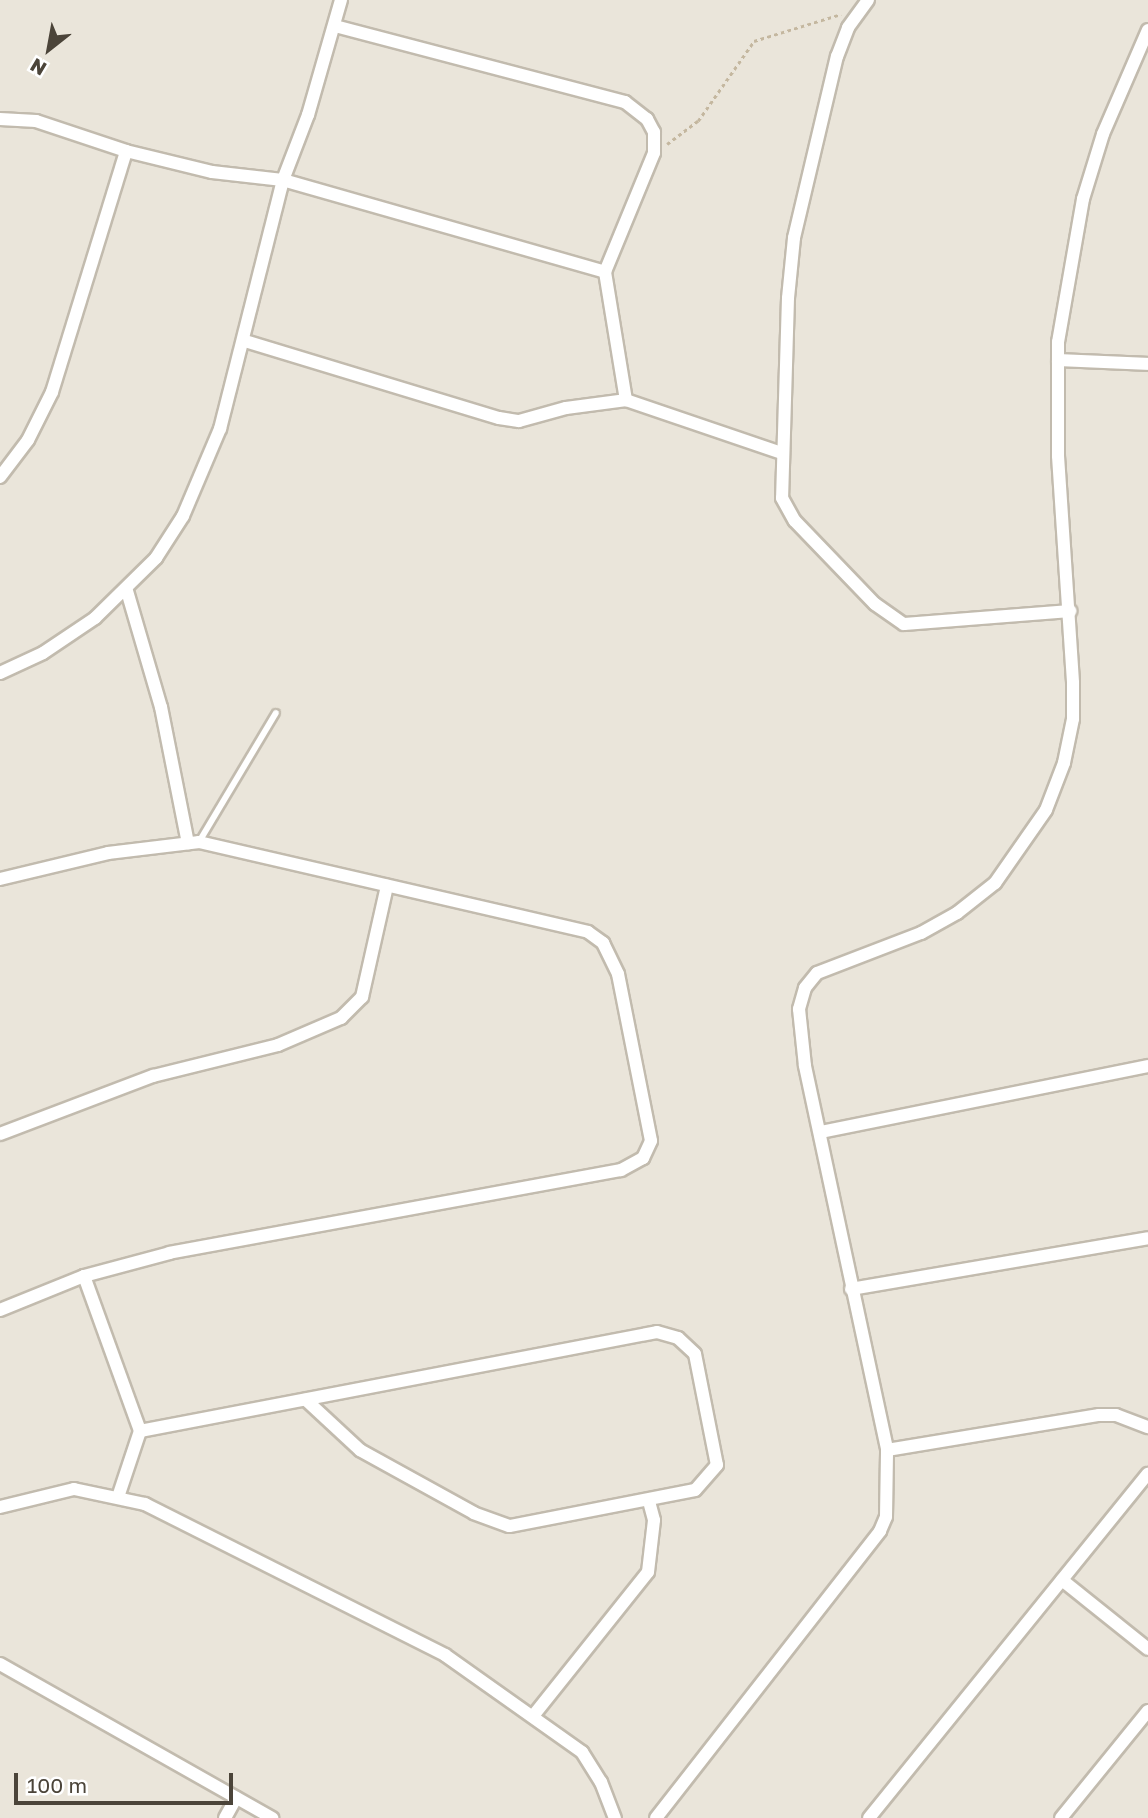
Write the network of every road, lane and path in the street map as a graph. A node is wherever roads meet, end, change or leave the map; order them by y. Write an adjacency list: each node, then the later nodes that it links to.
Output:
1 (341, 0): 3 (street)
2 (866, 3): 7 (path); 14 (street)
3 (335, 26): 7 (street); 8 (street)
4 (1148, 30): 11 (street)
5 (0, 119): 6 (street)
6 (126, 151): 8 (street); 15 (street)
7 (654, 153): 9 (street)
8 (283, 180): 9 (street); 10 (street)
9 (605, 272): 13 (street)
10 (245, 341): 13 (street); 16 (street)
11 (1058, 360): 12 (street); 17 (street)
12 (1148, 364)
13 (626, 400): 14 (street)
14 (782, 453): 17 (street)
15 (0, 477)
16 (127, 591): 18 (street); 20 (street)
17 (1070, 611): 24 (street)
18 (0, 673)
19 (276, 713): 20 (lane)
20 (194, 843): 21 (street); 22 (street)
21 (0, 879)
22 (387, 886): 25 (street); 27 (street)
23 (1148, 1066): 24 (street)
24 (821, 1132): 28 (street)
25 (0, 1134)
26 (1148, 1238): 28 (street)
27 (84, 1276): 29 (street); 32 (street)
28 (851, 1289): 33 (street)
29 (0, 1310)
30 (306, 1400): 32 (street); 36 (street); 36 (street)
31 (1148, 1427): 33 (street)
32 (140, 1431): 35 (street)
33 (887, 1450): 47 (street)
34 (1148, 1474): 38 (street)
35 (118, 1497): 37 (street); 42 (street)
36 (649, 1501): 42 (street)
37 (0, 1507)
38 (1062, 1580): 39 (street); 48 (street)
39 (1148, 1649)
40 (0, 1664): 43 (street)
41 (1148, 1711): 49 (street)
42 (533, 1716): 46 (street)
43 (236, 1798): 44 (street); 45 (street)
44 (225, 1818)
45 (272, 1818)
46 (615, 1818)
47 (656, 1818)
48 (869, 1818)
49 (1061, 1818)

